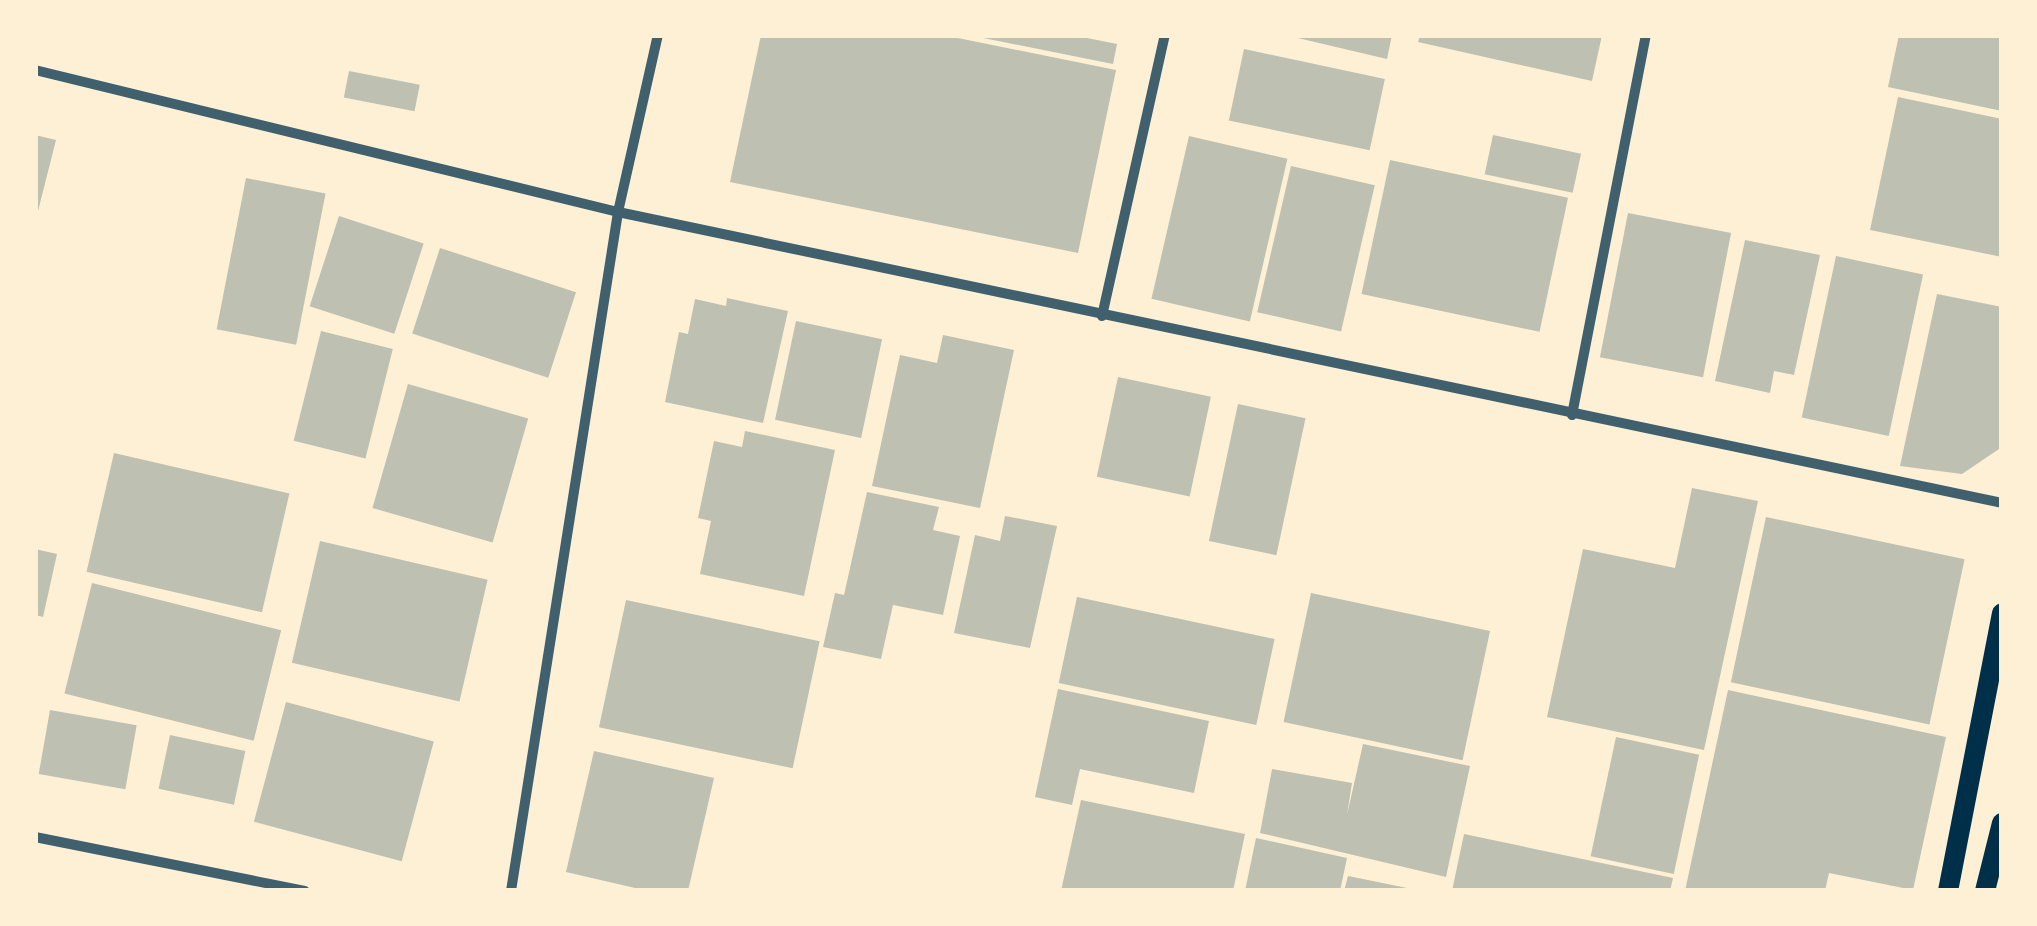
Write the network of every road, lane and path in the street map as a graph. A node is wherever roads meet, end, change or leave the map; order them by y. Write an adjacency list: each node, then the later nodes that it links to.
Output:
1 (658, 35): 5 (street)
2 (1165, 35): 6 (street)
3 (1646, 35): 7 (street)
4 (35, 70): 5 (street)
5 (618, 212): 6 (street); 13 (street)
6 (1102, 316): 7 (street)
7 (1572, 415): 8 (street)
8 (2002, 503)
9 (2002, 613): 14 (main road)
10 (2002, 823): 15 (main road)
11 (35, 837): 12 (street)
12 (305, 891)
13 (511, 891)
14 (1948, 891)
15 (1985, 891)

